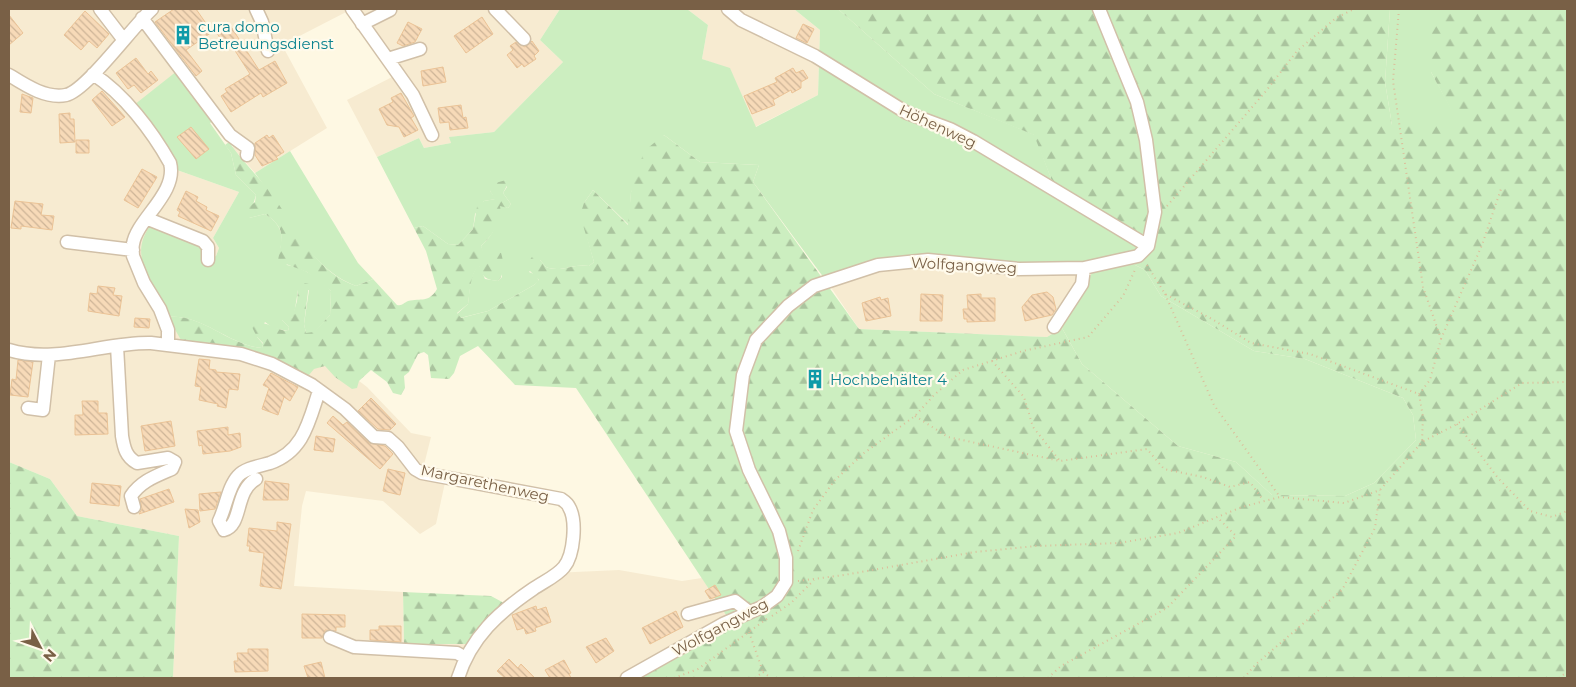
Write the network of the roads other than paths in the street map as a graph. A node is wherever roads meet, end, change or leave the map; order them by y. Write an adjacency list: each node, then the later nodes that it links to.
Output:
1 (100, 9): 11 (street)
2 (152, 9): 9 (street)
3 (256, 9): 14 (street)
4 (352, 9): 10 (street)
5 (495, 9): 12 (street)
6 (728, 9): 22 (street, Höhenweg)
7 (1099, 9): 22 (street)
8 (390, 10): 10 (street)
9 (142, 18): 11 (street); 19 (street)
10 (362, 24): 15 (street)
11 (123, 39): 16 (street)
12 (524, 39)
13 (420, 48): 15 (street)
14 (268, 51)
15 (388, 59): 18 (street)
16 (93, 74): 17 (street); 20 (street)
17 (9, 75)
18 (432, 135)
19 (247, 154)
20 (148, 219): 23 (street); 24 (street)
21 (67, 242): 23 (street)
22 (1148, 246): 25 (street, Wolfgangweg)
23 (133, 250): 27 (street)
24 (208, 260)
25 (1084, 268): 26 (street); 35 (street, Wolfgangweg)
26 (1054, 327)
27 (168, 344): 28 (street, Margarethenweg); 31 (street, Margarethenweg)
28 (117, 346): 30 (street, Margarethenweg); 34 (street)
29 (9, 350): 30 (street, Margarethenweg)
30 (49, 355): 32 (street)
31 (319, 391): 33 (street); 38 (street, Margarethenweg)
32 (28, 408)
33 (256, 479)
34 (134, 507)
35 (749, 612): 36 (street); 40 (street, Wolfgangweg)
36 (688, 614)
37 (330, 637): 38 (street)
38 (466, 658): 39 (street, Margarethenweg)
39 (458, 678)
40 (626, 678)

